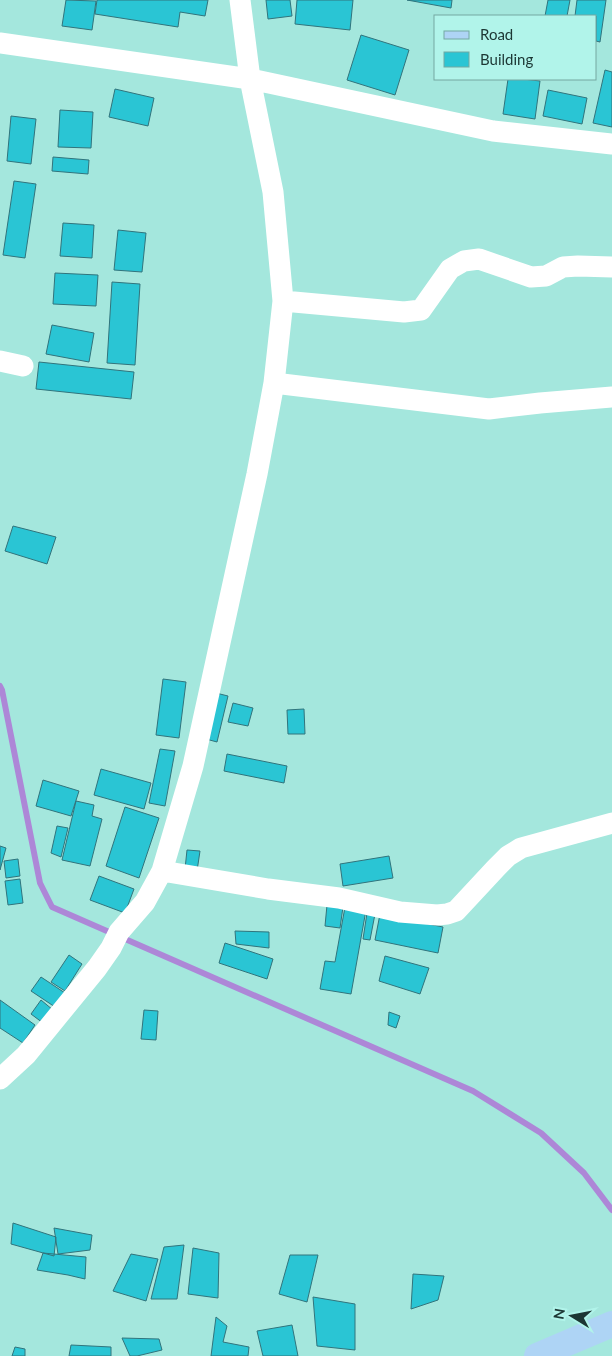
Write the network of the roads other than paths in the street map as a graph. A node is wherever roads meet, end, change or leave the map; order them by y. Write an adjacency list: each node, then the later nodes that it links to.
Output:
1 (240, 0): 3 (street)
2 (1, 48): 3 (street)
3 (250, 79): 4 (street); 6 (street)
4 (612, 144)
5 (612, 267): 6 (street)
6 (283, 301): 9 (street)
7 (0, 361): 8 (street)
8 (23, 366)
9 (274, 383): 10 (street); 12 (street)
10 (612, 397)
11 (612, 823): 12 (street)
12 (162, 871): 13 (street)
13 (0, 1079)
14 (612, 1324): 15 (main road)
15 (537, 1356)

